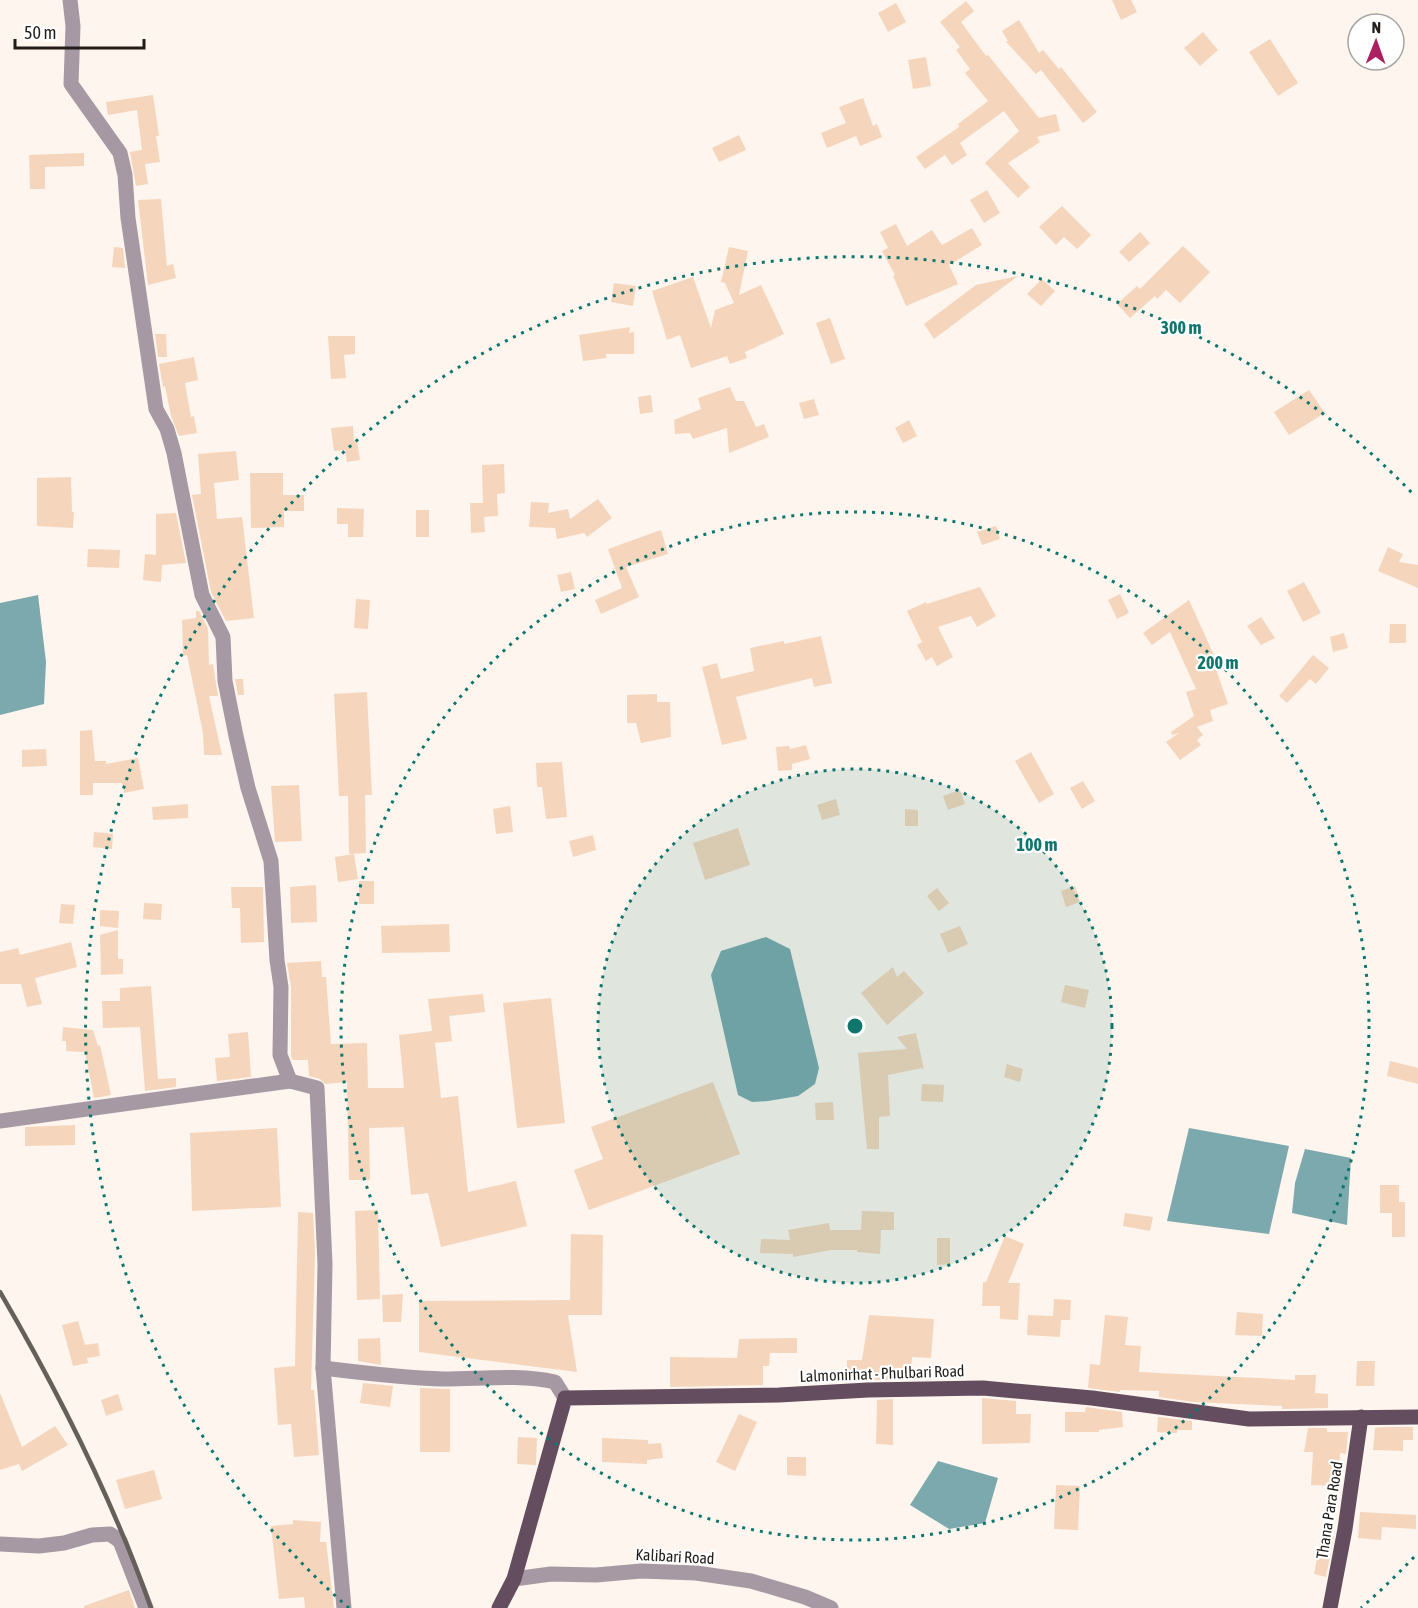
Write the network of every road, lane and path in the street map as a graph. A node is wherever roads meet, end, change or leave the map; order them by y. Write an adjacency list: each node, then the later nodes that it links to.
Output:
1 (70, 0): 2 (street)
2 (290, 1081): 3 (street); 4 (street)
3 (0, 1121)
4 (323, 1368): 5 (street); 11 (street)
5 (565, 1398): 6 (main road, Lalmonirhat - Phulbari Road); 9 (main road)
6 (1361, 1417): 7 (main road, Lalmonirhat - Phulbari Road); 14 (main road, Thana Para Road)
7 (1418, 1417)
8 (0, 1544): 10 (street)
9 (514, 1579): 12 (main road); 13 (street, Kalibari Road)
10 (146, 1608)
11 (344, 1608)
12 (499, 1608)
13 (831, 1608)
14 (1330, 1608)

